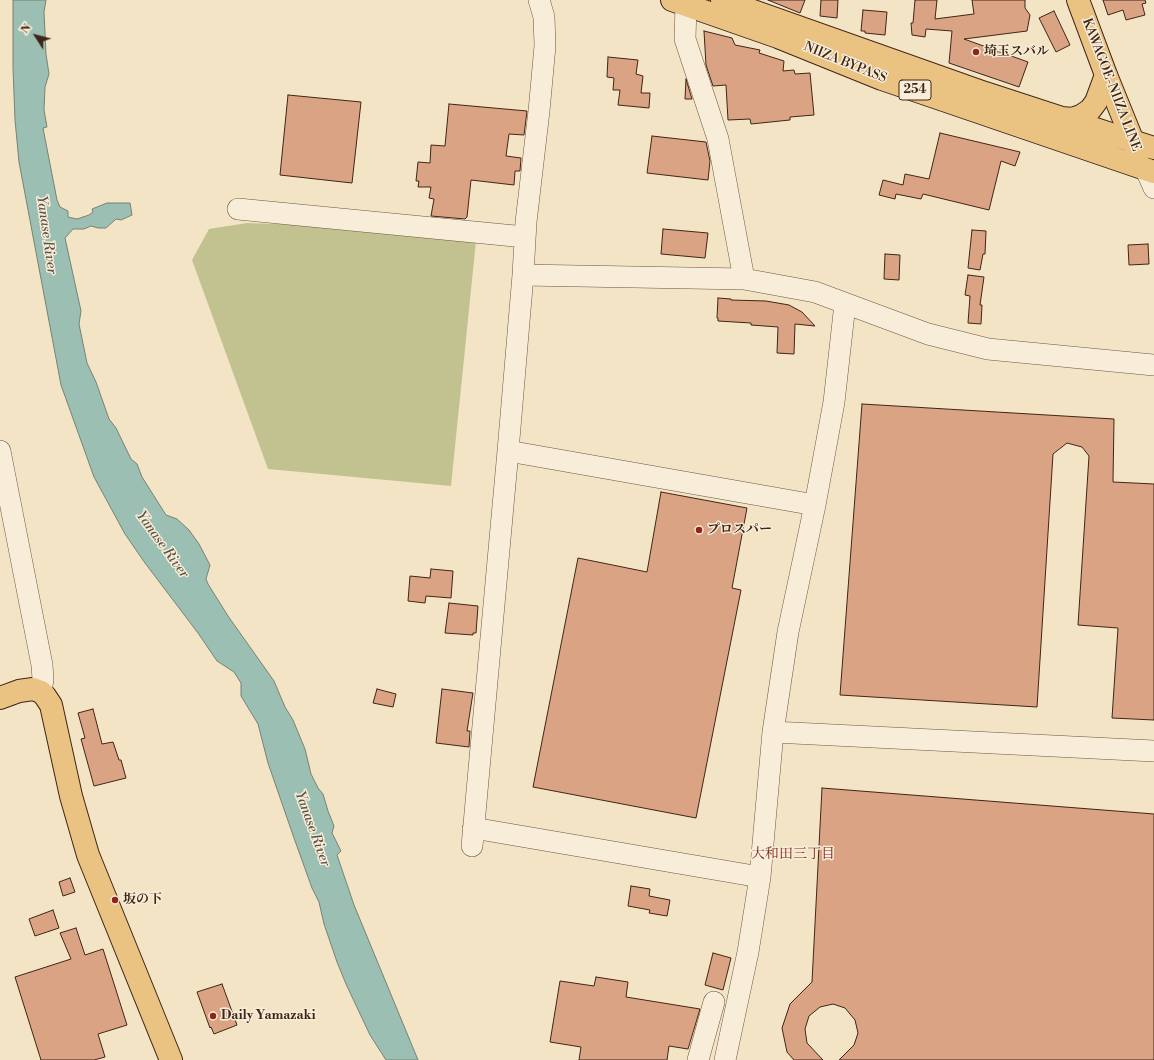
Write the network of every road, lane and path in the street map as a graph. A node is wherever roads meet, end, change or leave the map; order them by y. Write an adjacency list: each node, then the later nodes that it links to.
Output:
1 (539, 0): 11 (street)
2 (722, 0): 6 (main road, NIIZA BYPASS / 254)
3 (1078, 0): 5 (main road, KAWAGOE-NIIZA LINE)
4 (679, 2): 9 (main road, NIIZA BYPASS / 254); 13 (street)
5 (1106, 75): 6 (main road); 7 (main road, KAWAGOE-NIIZA LINE)
6 (1057, 117): 7 (main road, NIIZA BYPASS / 254)
7 (1132, 142): 8 (main road, NIIZA BYPASS / 254); 9 (main road, KAWAGOE-NIIZA LINE)
8 (1154, 148)
9 (1151, 177)
10 (238, 209): 11 (street)
11 (525, 238): 12 (street)
12 (523, 274): 13 (street); 16 (street)
13 (744, 279): 14 (street)
14 (845, 304): 15 (street); 18 (street)
15 (1154, 365)
16 (508, 450): 18 (street); 23 (street)
17 (0, 454): 19 (street)
18 (815, 505): 21 (street)
19 (41, 692): 20 (main road); 25 (main road)
20 (0, 698)
21 (773, 732): 22 (street); 23 (street)
22 (1154, 751)
23 (760, 877): 27 (street)
24 (714, 1002): 26 (street)
25 (171, 1060)
26 (698, 1060)
27 (725, 1060)

